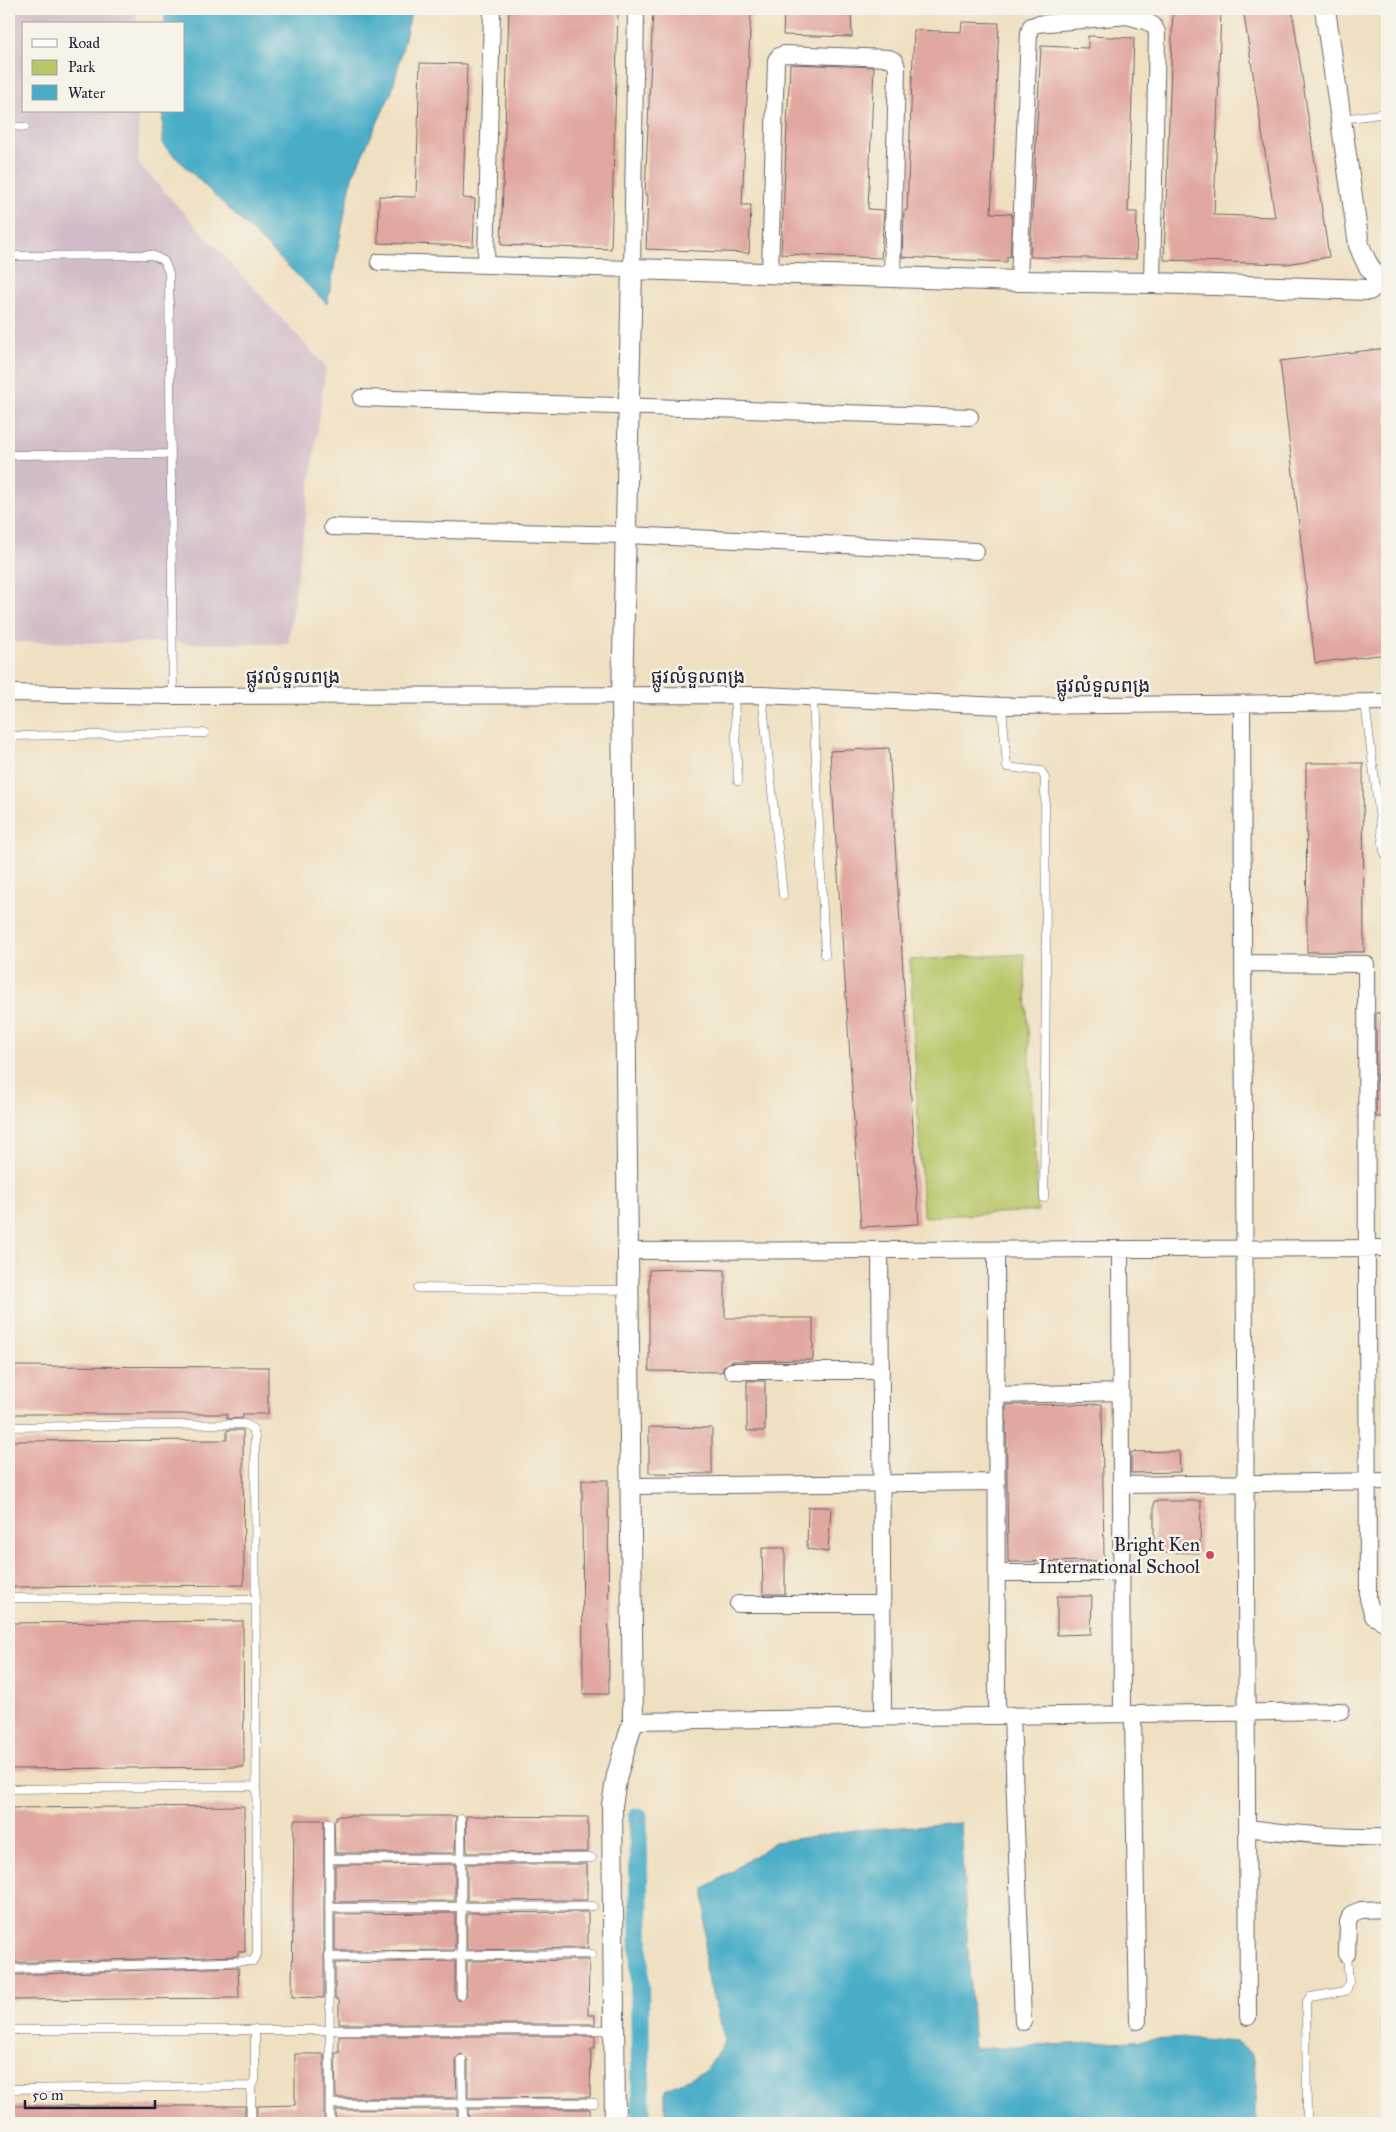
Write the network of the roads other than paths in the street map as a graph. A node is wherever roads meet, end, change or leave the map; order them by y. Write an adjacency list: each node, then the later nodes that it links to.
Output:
1 (492, 9): 10 (street)
2 (636, 9): 11 (street)
3 (1326, 9): 5 (street)
4 (1387, 112): 5 (lane)
5 (1341, 119): 16 (street)
6 (9, 126): 7 (lane)
7 (25, 127)
8 (9, 256): 20 (lane)
9 (379, 262): 10 (street)
10 (486, 265): 11 (street)
11 (632, 269): 12 (street); 18 (street)
12 (770, 273): 13 (street); 13 (street)
13 (892, 277): 14 (street)
14 (1019, 281): 15 (street); 15 (street)
15 (1152, 282): 16 (street)
16 (1384, 282)
17 (361, 398): 18 (street)
18 (629, 406): 19 (street); 23 (street)
19 (970, 417)
20 (171, 454): 21 (lane); 28 (lane)
21 (9, 455)
22 (332, 527): 23 (street)
23 (626, 535): 24 (street); 29 (street)
24 (976, 551)
25 (9, 693): 28 (street, ផ្លូវលំទួលពង្រ)
26 (734, 695): 27 (street, ផ្លូវលំទួលពង្រ); 29 (street, ផ្លូវលំទួលពង្រ); 37 (lane)
27 (762, 695): 30 (street, ផ្លូវលំទួលពង្រ); 39 (lane)
28 (173, 696): 29 (street, ផ្លូវលំទួលពង្រ)
29 (622, 696): 48 (street)
30 (812, 698): 34 (street, ផ្លូវលំទួលពង្រ); 40 (lane)
31 (1387, 702): 32 (street, ផ្លូវលំទួលពង្រ)
32 (1364, 703): 33 (street, ផ្លូវលំទួលពង្រ); 38 (lane)
33 (1242, 704): 34 (street, ផ្លូវលំទួលពង្រ); 41 (street)
34 (1002, 706): 42 (lane)
35 (205, 733): 36 (lane)
36 (9, 736)
37 (738, 781)
38 (1387, 857)
39 (783, 895)
40 (825, 954)
41 (1243, 963): 43 (street); 45 (street)
42 (1044, 1198)
43 (1367, 1248): 44 (street); 45 (street); 57 (street)
44 (1387, 1248)
45 (1244, 1249): 47 (street); 61 (street)
46 (996, 1250): 47 (street); 49 (street); 55 (street)
47 (1120, 1250): 54 (street)
48 (628, 1251): 49 (street); 51 (street)
49 (880, 1251): 53 (street)
50 (418, 1288): 51 (lane)
51 (628, 1290): 63 (street)
52 (732, 1371): 53 (street)
53 (881, 1371): 60 (street)
54 (1120, 1392): 55 (street); 62 (street)
55 (996, 1395): 59 (street)
56 (9, 1426): 67 (lane)
57 (1368, 1481): 58 (street); 61 (street); 70 (street)
58 (1387, 1481)
59 (997, 1482): 60 (street); 64 (street)
60 (882, 1483): 63 (street); 69 (street)
61 (1246, 1483): 62 (street); 72 (street)
62 (1121, 1485): 65 (street)
63 (631, 1486): 76 (street)
64 (997, 1573): 65 (street); 74 (street)
65 (1121, 1573): 73 (street)
66 (9, 1598): 67 (lane)
67 (254, 1600): 77 (lane)
68 (738, 1604): 69 (street)
69 (883, 1604): 75 (street)
70 (1387, 1624)
71 (1341, 1711): 72 (street)
72 (1247, 1712): 73 (street); 81 (street)
73 (1127, 1714): 74 (street); 97 (street)
74 (1005, 1716): 75 (street); 98 (street)
75 (883, 1718): 76 (street)
76 (633, 1722): 102 (street)
77 (255, 1786): 78 (lane); 94 (lane)
78 (9, 1789)
79 (461, 1820): 83 (lane)
80 (329, 1824): 85 (lane)
81 (1247, 1828): 82 (street); 96 (street)
82 (1387, 1837)
83 (461, 1858): 84 (lane); 85 (lane); 87 (lane)
84 (592, 1858)
85 (329, 1859): 88 (lane)
86 (593, 1906): 87 (lane)
87 (461, 1907): 88 (lane); 92 (lane)
88 (329, 1908): 93 (lane)
89 (1387, 1909): 91 (street)
90 (592, 1954): 92 (lane)
91 (1347, 1954): 113 (lane)
92 (461, 1956): 93 (lane); 95 (lane)
93 (329, 1957): 100 (lane)
94 (9, 1969)
95 (461, 1995)
96 (1248, 2017)
97 (1138, 2021)
98 (1023, 2022)
99 (255, 2029): 100 (lane); 101 (lane); 104 (lane)
100 (330, 2029): 102 (lane); 108 (lane)
101 (9, 2030)
102 (614, 2030): 112 (street)
103 (462, 2060): 106 (lane)
104 (251, 2086): 105 (lane); 109 (lane)
105 (9, 2089)
106 (463, 2103): 107 (lane); 108 (lane); 111 (lane)
107 (594, 2103)
108 (330, 2104): 110 (lane)
109 (251, 2123)
110 (330, 2123)
111 (463, 2123)
112 (615, 2123)
113 (1307, 2123)

